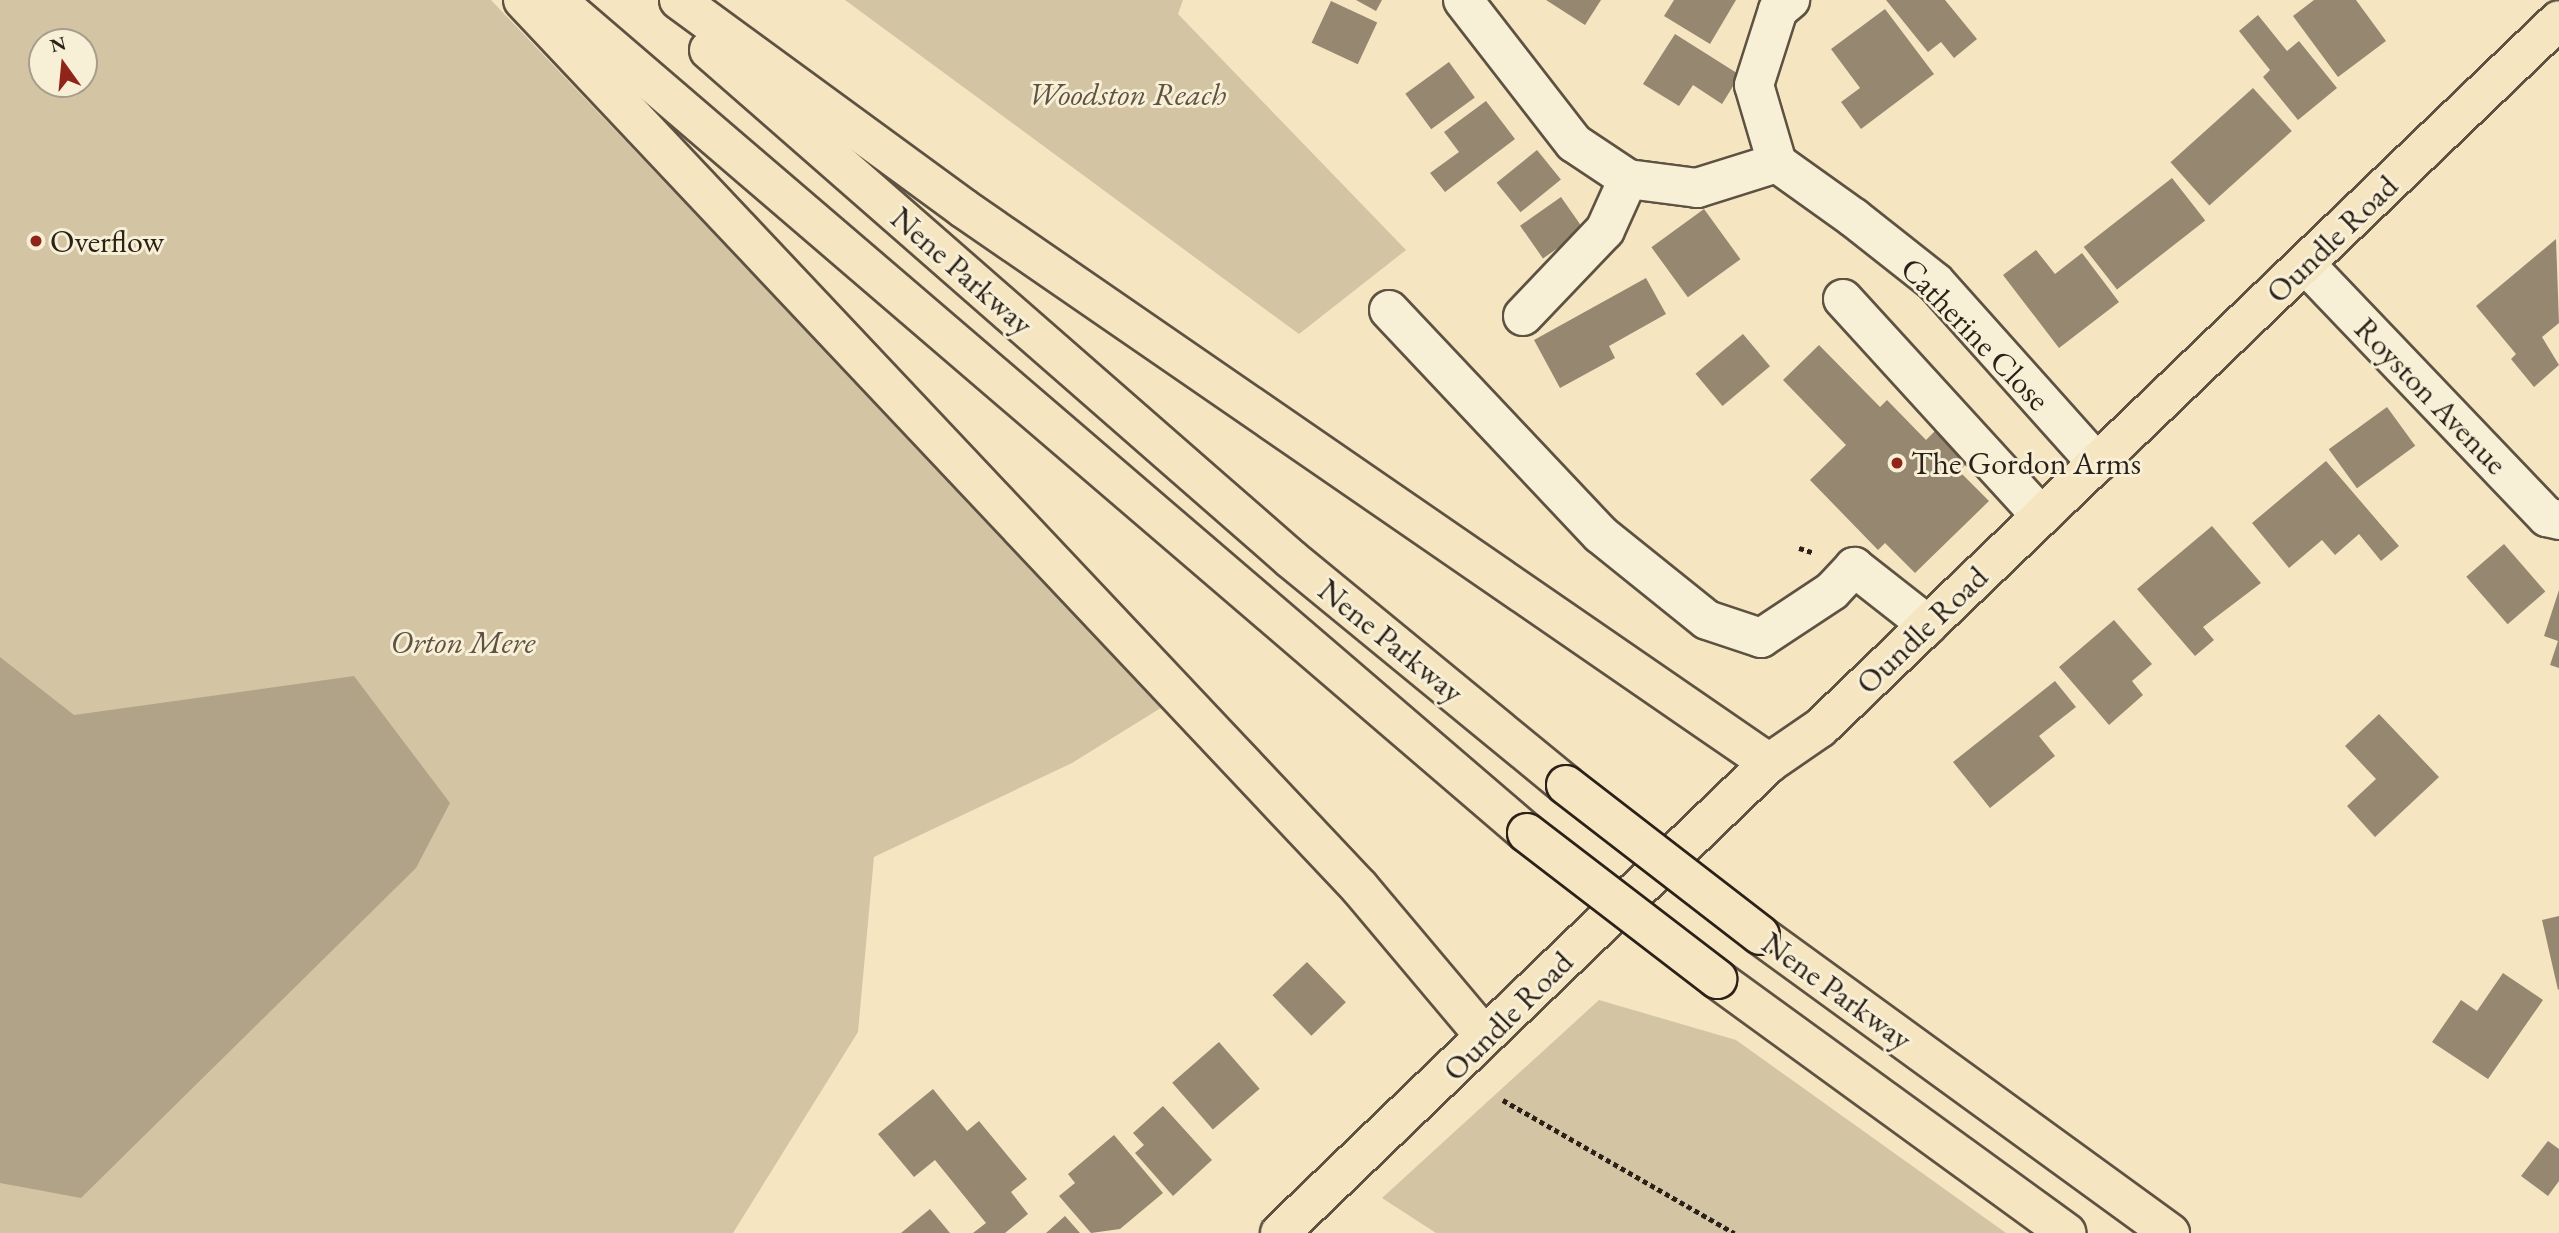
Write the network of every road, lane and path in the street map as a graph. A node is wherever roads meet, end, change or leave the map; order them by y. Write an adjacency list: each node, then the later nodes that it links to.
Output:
1 (523, 0): 20 (main road)
2 (556, 0): 24 (main road, Nene Parkway, bridge)
3 (652, 0): 25 (main road, Nene Parkway, bridge)
4 (679, 0): 19 (main road)
5 (1463, 0): 7 (street)
6 (1790, 0): 9 (street)
7 (1494, 15): 10 (street)
8 (2559, 20): 11 (main road, Oundle Road)
9 (1777, 163): 10 (street); 15 (street, Catherine Close)
10 (1628, 178): 14 (street)
11 (2306, 265): 15 (main road, Oundle Road); 17 (street, Royston Avenue)
12 (1843, 299): 16 (street)
13 (1389, 310): 18 (street)
14 (1523, 316)
15 (2097, 463): 16 (main road, Oundle Road)
16 (2042, 516): 18 (main road, Oundle Road)
17 (2559, 520)
18 (1928, 625): 19 (main road, Oundle Road)
19 (1769, 764): 20 (main road, Oundle Road)
20 (1484, 1035): 22 (main road, Oundle Road)
21 (1503, 1100): 23 (path)
22 (1279, 1233)
23 (1734, 1233)
24 (2067, 1233)
25 (2170, 1233)

